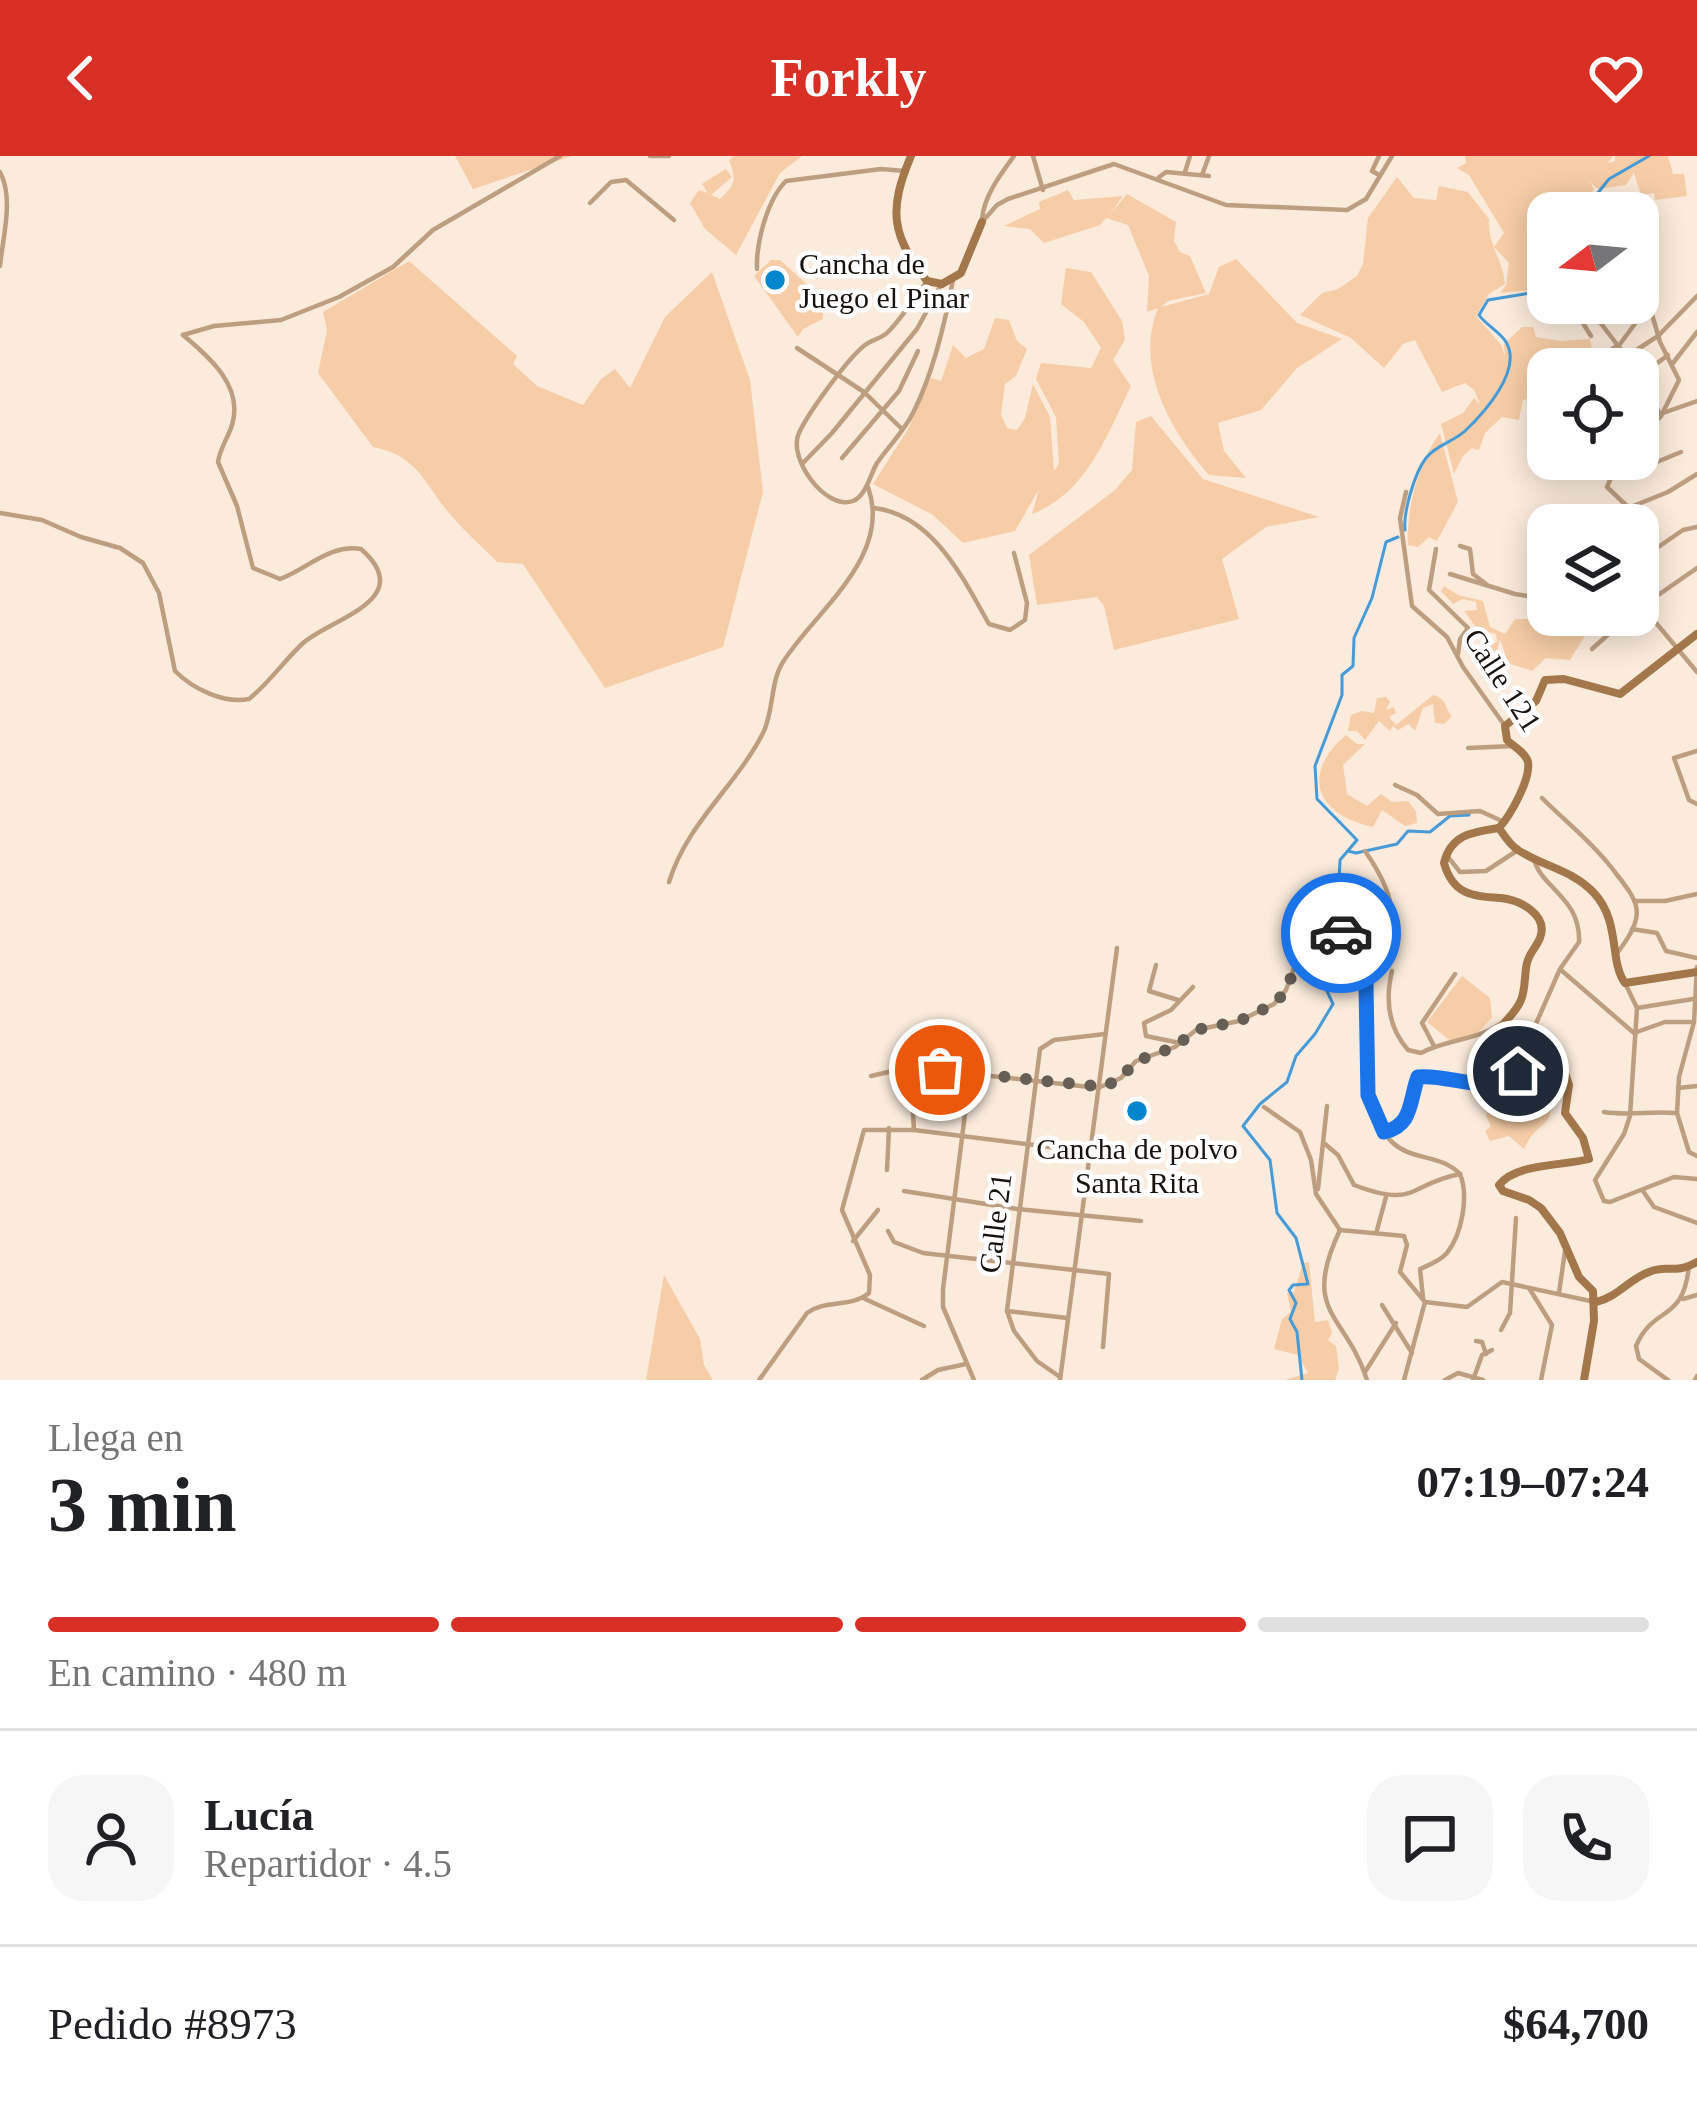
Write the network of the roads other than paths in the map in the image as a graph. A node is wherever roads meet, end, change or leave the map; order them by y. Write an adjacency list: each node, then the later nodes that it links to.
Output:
1 (560, 156): 61 (street)
2 (650, 156): 3 (street)
3 (669, 156)
4 (911, 156): 11 (street)
5 (1014, 156): 19 (street)
6 (1033, 156): 16 (street)
7 (1190, 156): 13 (street)
8 (1209, 156): 13 (street)
9 (1379, 156): 14 (street)
10 (1392, 156): 14 (street)
11 (905, 171): 21 (street); 23 (street)
12 (0, 172): 20 (street)
13 (1185, 172): 15 (street)
14 (1379, 175): 15 (street)
15 (1157, 179): 16 (street)
16 (1043, 190): 19 (street)
17 (590, 203): 18 (street)
18 (674, 220)
19 (982, 222): 22 (street)
20 (0, 266)
21 (757, 269)
22 (953, 280): 24 (street); 49 (street)
23 (927, 281): 24 (street); 42 (street)
24 (942, 284): 43 (street)
25 (1697, 296): 32 (street)
26 (1584, 324): 31 (street)
27 (1600, 324): 33 (street)
28 (1634, 324): 33 (street)
29 (1654, 324): 32 (street)
30 (1697, 332): 41 (street)
31 (1591, 336)
32 (1658, 336): 36 (street); 39 (street)
33 (1620, 344): 34 (street); 35 (street)
34 (1614, 348)
35 (1623, 348)
36 (1641, 348)
37 (797, 349): 42 (street)
38 (918, 351): 45 (street)
39 (1668, 355): 40 (street); 41 (street)
40 (1659, 361)
41 (1673, 363): 47 (street)
42 (841, 375): 43 (street); 53 (street)
43 (864, 392): 45 (street); 53 (street)
44 (1697, 401): 47 (street)
45 (884, 408): 49 (street); 51 (street)
46 (1659, 409): 47 (street)
47 (1662, 414): 48 (street)
48 (1659, 417)
49 (902, 429): 56 (street)
50 (1681, 452): 52 (street)
51 (842, 458)
52 (1659, 461)
53 (802, 464): 56 (street)
54 (1697, 474): 59 (street)
55 (1609, 480): 58 (street)
56 (866, 484): 60 (street)
57 (1406, 492): 77 (street, Calle 121)
58 (1625, 504)
59 (1638, 504)
60 (874, 508): 66 (street); 91 (street)
61 (0, 513)
62 (1693, 527): 64 (street)
63 (1460, 546): 69 (street)
64 (1659, 548)
65 (1436, 549): 77 (street)
66 (1014, 553)
67 (1697, 568): 71 (street)
68 (1450, 574): 69 (street)
69 (1491, 587): 70 (street)
70 (1527, 594)
71 (1659, 595)
72 (1659, 627): 75 (street)
73 (1697, 634): 75 (street)
74 (1605, 636): 76 (street)
75 (1679, 648): 78 (street); 79 (street)
76 (1592, 649)
77 (1457, 658): 79 (street, Calle 121)
78 (1697, 672)
79 (1505, 726): 80 (street, Calle 121)
80 (1513, 746): 81 (street); 86 (street, Calle 121)
81 (1468, 748)
82 (1697, 751): 85 (street)
83 (1395, 785): 86 (street)
84 (1542, 798): 93 (street)
85 (1693, 802)
86 (1501, 825): 87 (street); 89 (street)
87 (1518, 850): 89 (street); 90 (street)
88 (1365, 851): 95 (street)
89 (1446, 854): 109 (street)
90 (1534, 857): 97 (street); 100 (street)
91 (669, 882)
92 (1697, 894): 93 (street)
93 (1636, 901): 94 (street)
94 (1632, 929): 97 (street); 98 (street)
95 (1365, 931): 113 (street); 130 (street)
96 (1117, 948): 111 (street)
97 (1618, 952): 104 (street)
98 (1697, 958)
99 (1156, 965): 107 (street)
100 (1560, 969): 112 (street); 115 (street)
101 (1697, 970): 104 (street); 106 (street)
102 (1392, 971): 114 (street)
103 (1456, 974): 114 (street)
104 (1625, 983): 108 (street)
105 (1192, 987): 107 (street)
106 (1693, 999): 108 (street); 110 (street)
107 (1178, 1000): 113 (street)
108 (1637, 1008): 112 (street)
109 (1509, 1017): 114 (street); 115 (street)
110 (1696, 1023): 112 (street); 122 (street)
111 (1106, 1034): 119 (street, Calle 21); 121 (street)
112 (1634, 1034): 127 (street)
113 (1180, 1043): 121 (street)
114 (1433, 1046)
115 (1520, 1066): 130 (street); 136 (street)
116 (910, 1067): 117 (street); 118 (street); 129 (street)
117 (970, 1074): 119 (street); 131 (street)
118 (871, 1076)
119 (1036, 1082): 121 (street); 132 (street, Calle 21)
120 (1697, 1086): 122 (street)
121 (1098, 1088): 134 (street)
122 (1678, 1088): 126 (street)
123 (1328, 1106): 133 (street)
124 (1264, 1107): 143 (street)
125 (1604, 1112): 127 (street)
126 (1677, 1113): 127 (street); 135 (street)
127 (1630, 1116): 139 (street)
128 (889, 1128): 129 (street); 137 (street); 155 (street)
129 (914, 1130): 131 (street)
130 (1384, 1132): 138 (street)
131 (963, 1136): 132 (street); 145 (street)
132 (1027, 1144): 134 (street); 146 (street, Calle 21)
133 (1325, 1144): 143 (street); 144 (street)
134 (1090, 1152): 148 (street)
135 (1697, 1156)
136 (1588, 1159): 139 (street); 156 (street)
137 (886, 1170)
138 (1460, 1174): 144 (street); 167 (street)
139 (1599, 1174): 141 (street)
140 (1697, 1179): 141 (street)
141 (1642, 1189): 151 (street)
142 (904, 1191): 145 (street)
143 (1316, 1194): 152 (street)
144 (1386, 1197): 153 (street)
145 (954, 1199): 146 (street); 157 (street)
146 (1017, 1209): 148 (street); 158 (street, Calle 21)
147 (878, 1210): 155 (street)
148 (1082, 1216): 150 (street); 160 (street)
149 (1516, 1218): 161 (street)
150 (1141, 1221)
151 (1697, 1223)
152 (1340, 1229): 153 (street); 184 (street)
153 (1376, 1230): 167 (street)
154 (887, 1231): 157 (street)
155 (853, 1241): 165 (street)
156 (1565, 1245): 163 (street); 168 (street)
157 (946, 1256): 158 (street); 180 (street)
158 (1011, 1262): 160 (street); 170 (street, Calle 21)
159 (1693, 1264): 166 (street); 168 (street)
160 (1074, 1270): 171 (street); 176 (street)
161 (1512, 1283): 162 (street); 167 (street); 174 (street)
162 (1529, 1288): 163 (street); 191 (street)
163 (1559, 1294): 168 (street)
164 (1697, 1295): 166 (street)
165 (863, 1298): 173 (street); 185 (street)
166 (1683, 1299): 193 (street)
167 (1425, 1302): 177 (street)
168 (1596, 1302): 192 (street)
169 (1382, 1305): 172 (street)
170 (1007, 1311): 171 (street); 183 (street, Calle 21)
171 (1068, 1318): 183 (street)
172 (1396, 1324): 177 (street); 184 (street)
173 (924, 1326)
174 (1501, 1330)
175 (1476, 1341): 178 (street)
176 (1103, 1348)
177 (1412, 1353): 188 (street)
178 (1486, 1354): 179 (street); 182 (street)
179 (1471, 1362)
180 (966, 1364): 181 (street); 187 (street)
181 (932, 1377): 186 (street)
182 (1474, 1377): 189 (street); 190 (street)
183 (1060, 1378)
184 (1366, 1378)
185 (759, 1380)
186 (922, 1380)
187 (974, 1380)
188 (1404, 1380)
189 (1446, 1380)
190 (1483, 1380)
191 (1541, 1380)
192 (1584, 1380)
193 (1668, 1380)

